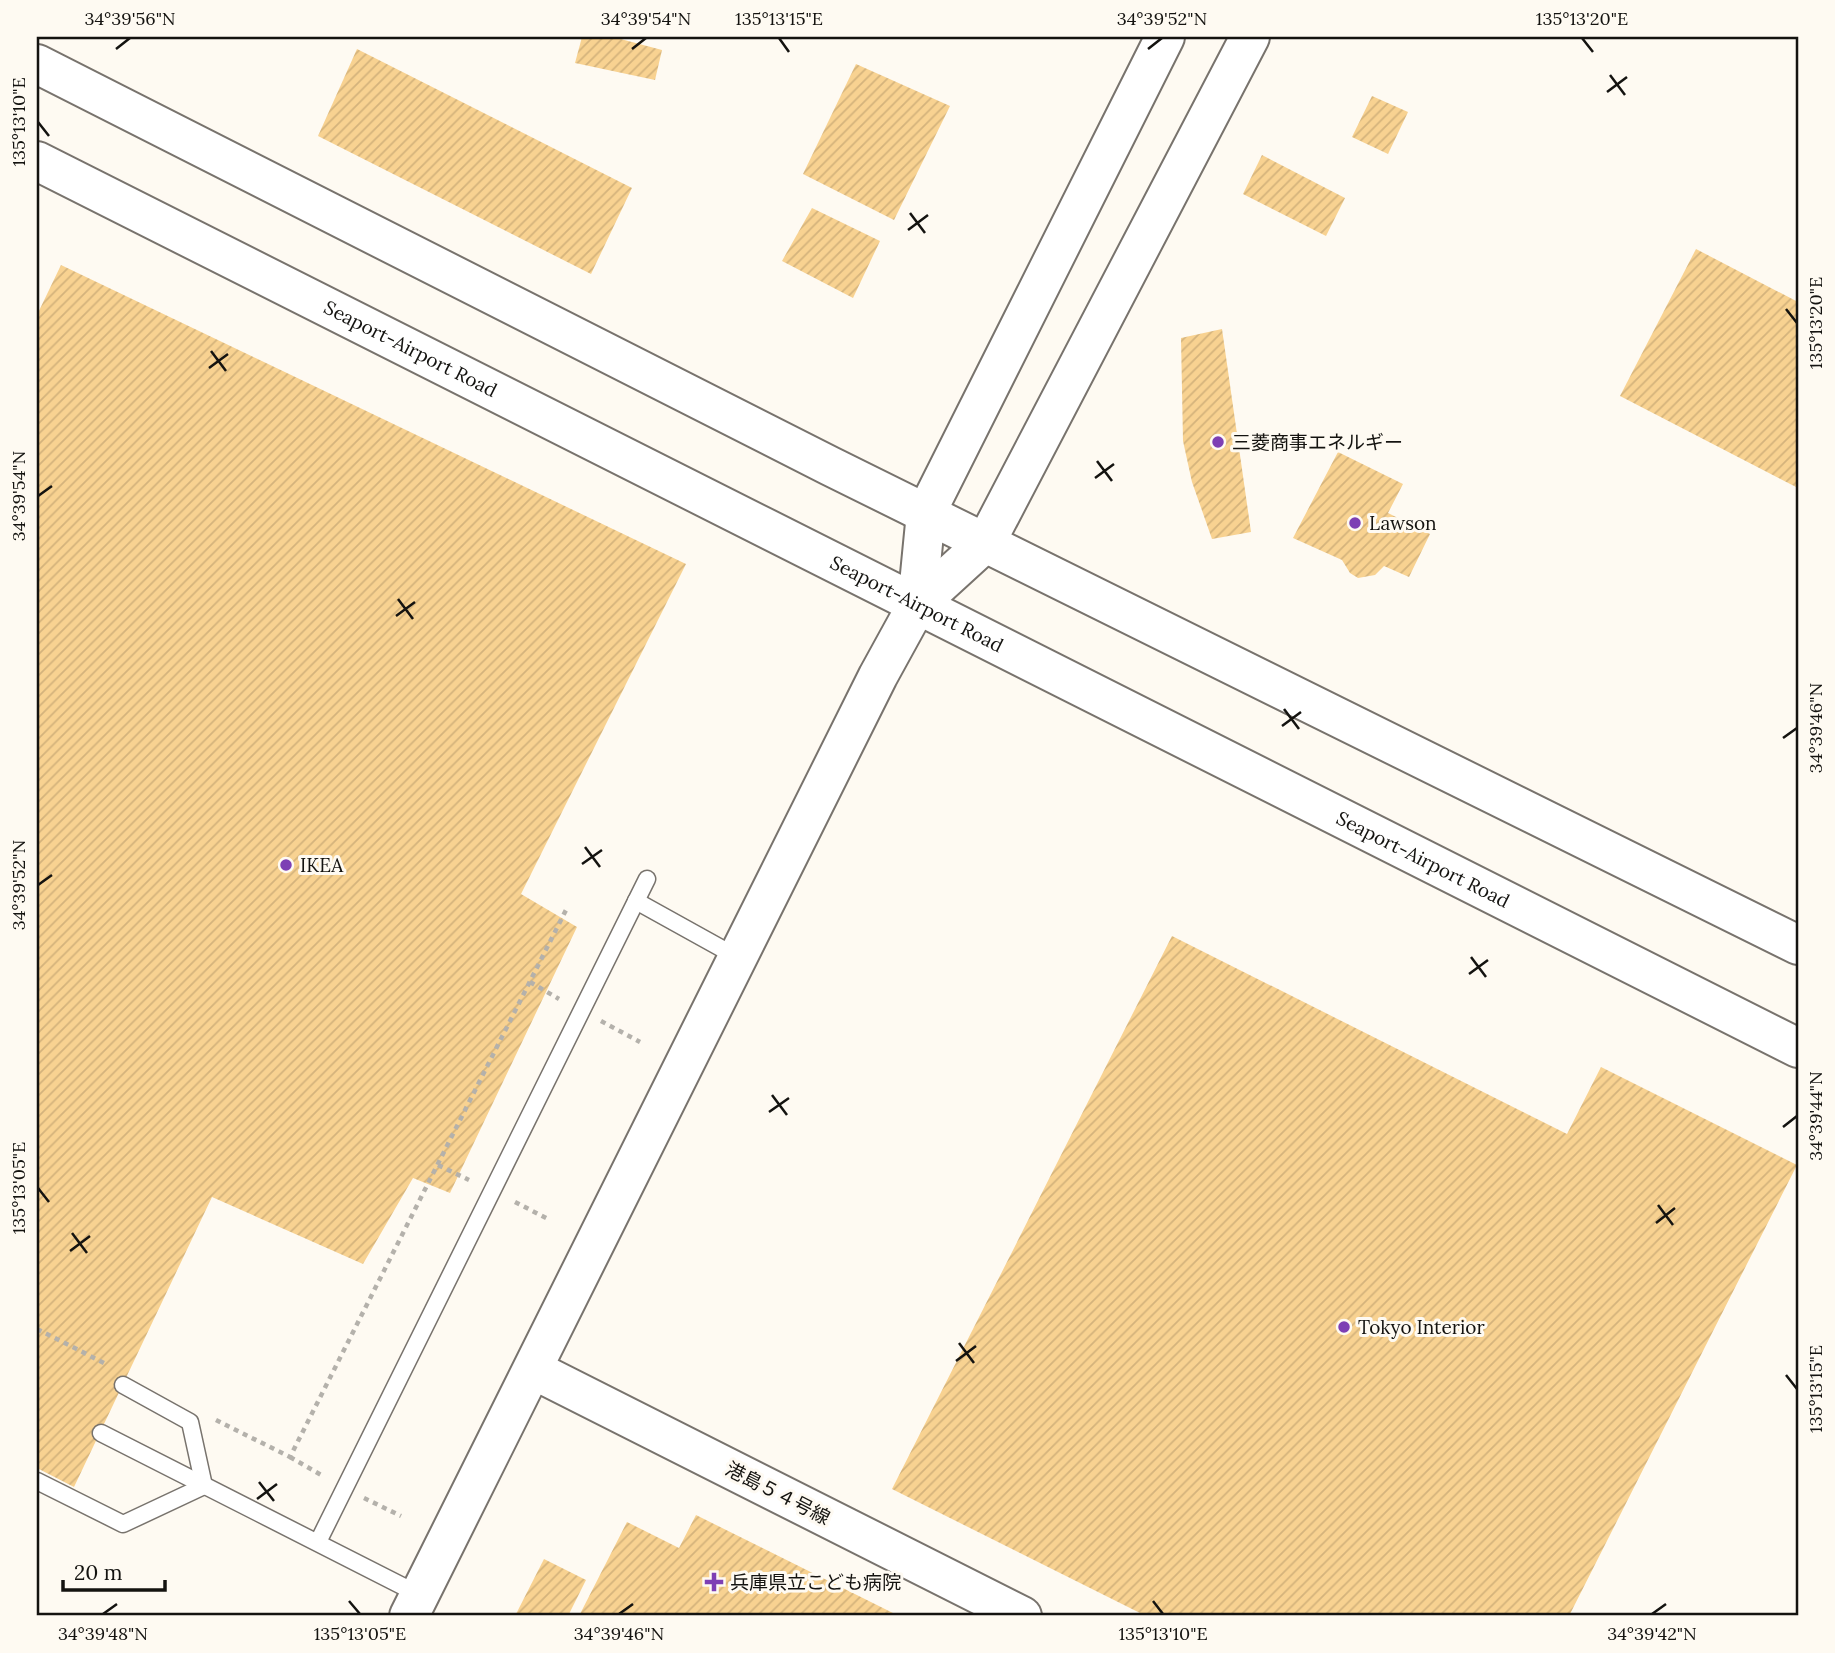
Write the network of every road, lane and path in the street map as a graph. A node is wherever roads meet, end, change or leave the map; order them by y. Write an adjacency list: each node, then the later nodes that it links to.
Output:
1 (1165, 37): 5 (street)
2 (1250, 37): 6 (street)
3 (37, 64): 5 (street)
4 (37, 161): 7 (street, Seaport-Airport Road)
5 (926, 513): 6 (street); 7 (street)
6 (986, 542): 7 (street); 11 (street)
7 (918, 605): 12 (street); 13 (street, Seaport-Airport Road)
8 (647, 879): 9 (lane)
9 (636, 901): 12 (lane); 22 (lane)
10 (567, 908): 18 (path)
11 (1798, 945)
12 (737, 957): 16 (street)
13 (1798, 1048)
14 (37, 1329): 15 (path)
15 (109, 1366)
16 (534, 1370): 23 (street); 24 (street, 港島５４号線)
17 (124, 1385): 21 (lane)
18 (206, 1415)
19 (101, 1433): 21 (lane)
20 (37, 1481): 21 (lane)
21 (204, 1486): 22 (lane)
22 (317, 1542): 23 (lane)
23 (414, 1606)
24 (1022, 1616)

